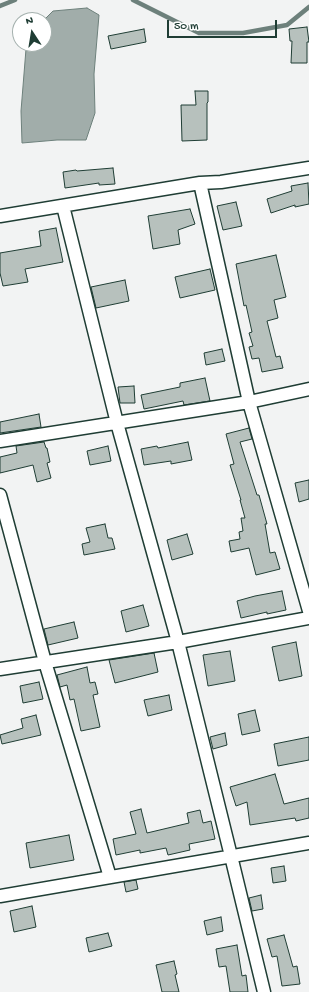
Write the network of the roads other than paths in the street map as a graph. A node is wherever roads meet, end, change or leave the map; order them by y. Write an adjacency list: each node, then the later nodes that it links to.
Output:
1 (309, 168): 2 (street)
2 (200, 183): 3 (street); 6 (street)
3 (64, 206): 4 (street); 7 (street)
4 (0, 216)
5 (309, 389): 6 (street)
6 (249, 402): 7 (street); 10 (street)
7 (117, 423): 8 (street); 12 (street)
8 (0, 441)
9 (0, 495): 13 (street)
10 (309, 611)
11 (309, 618): 12 (street)
12 (178, 642): 13 (street); 16 (street)
13 (45, 662): 14 (street); 17 (street)
14 (0, 669)
15 (309, 843): 16 (street)
16 (232, 856): 17 (street); 19 (street)
17 (110, 877): 18 (street)
18 (0, 896)
19 (264, 992)

